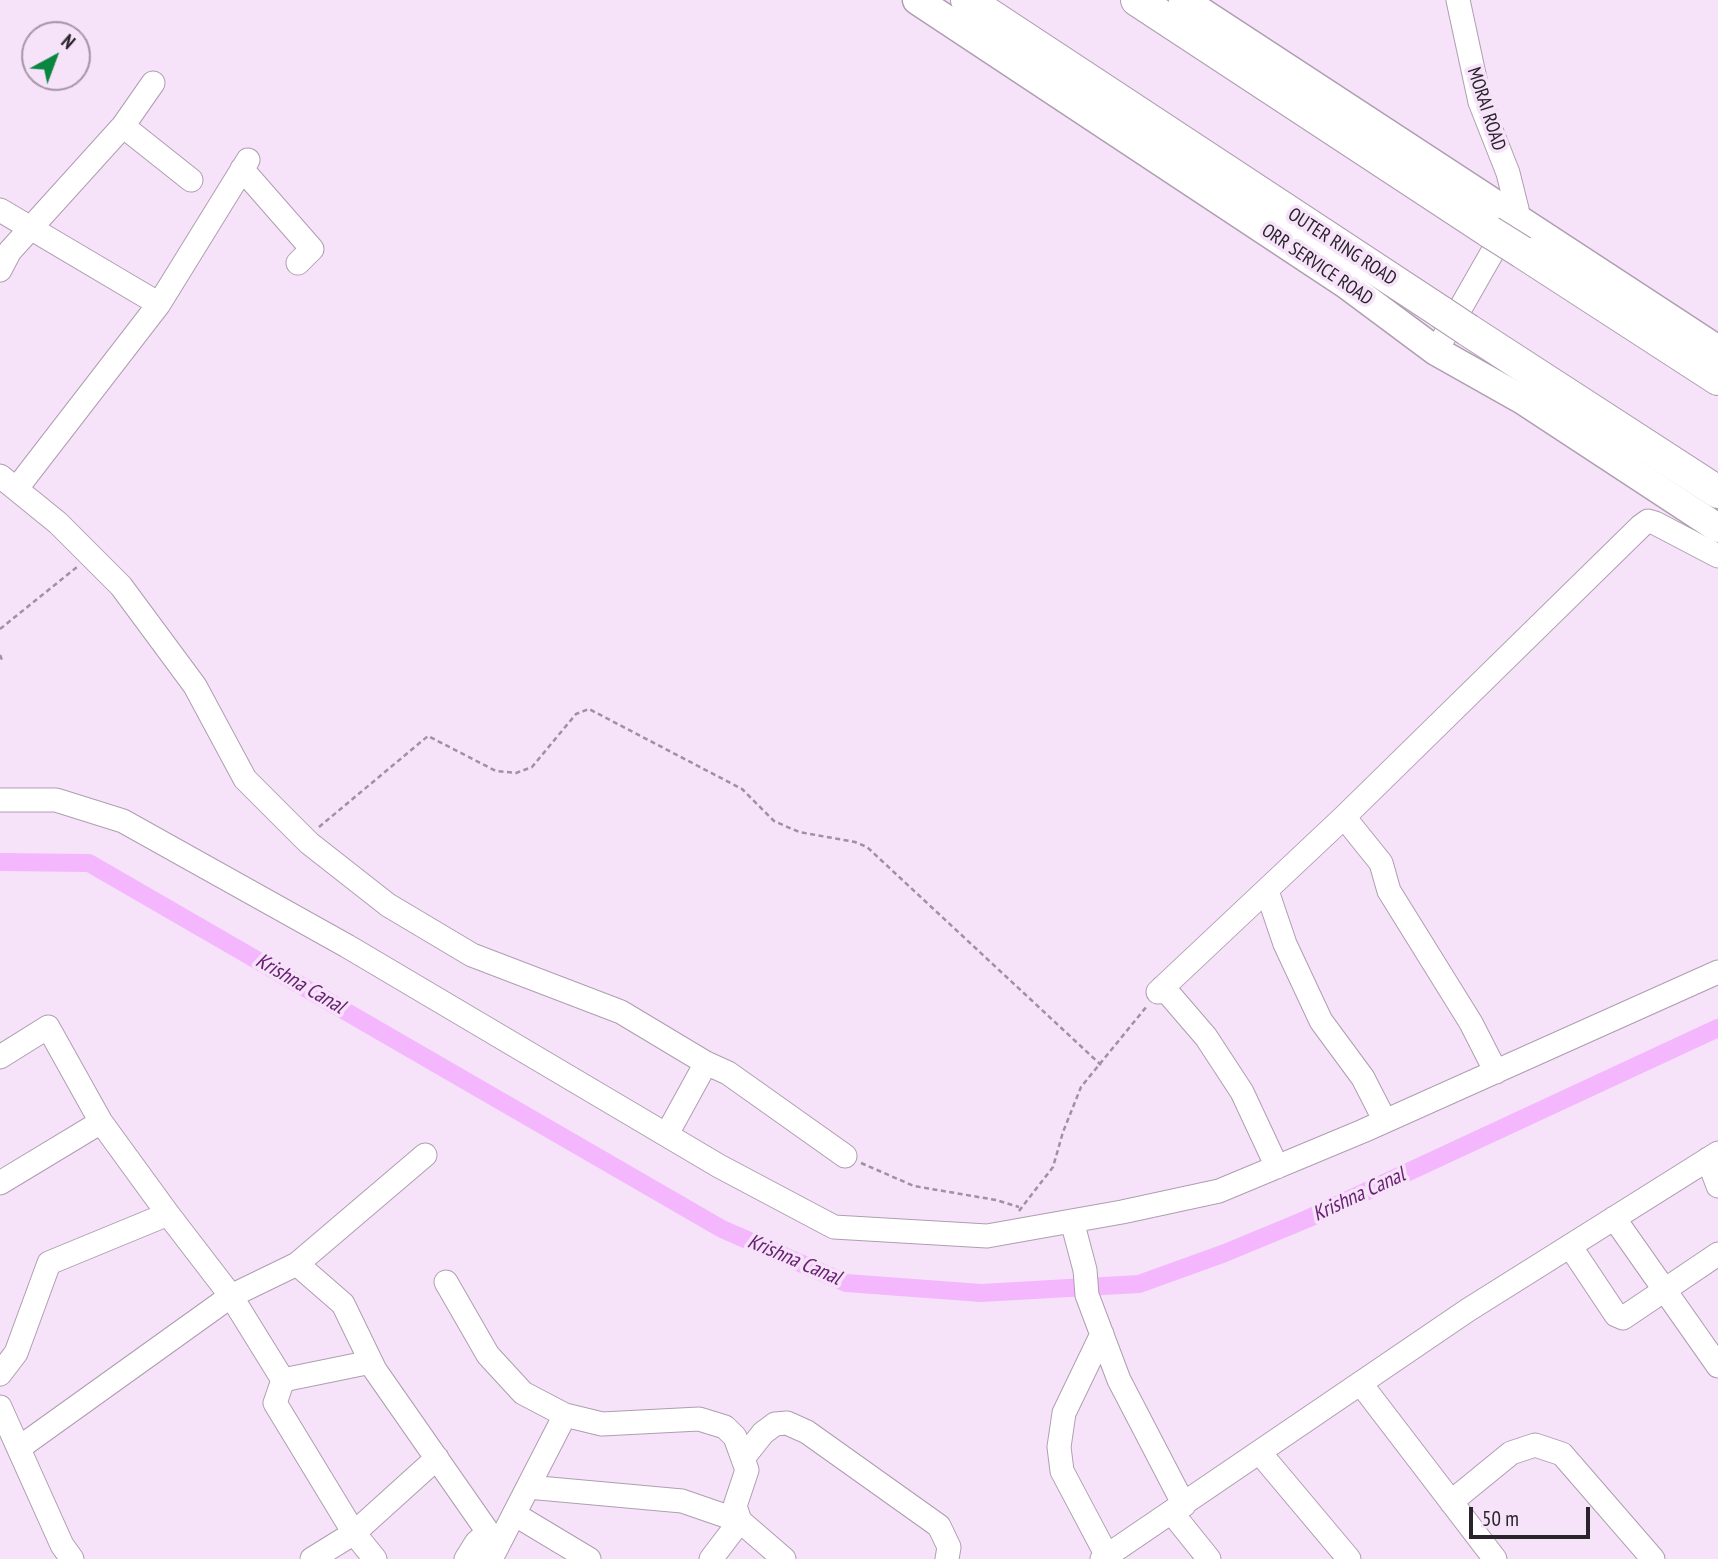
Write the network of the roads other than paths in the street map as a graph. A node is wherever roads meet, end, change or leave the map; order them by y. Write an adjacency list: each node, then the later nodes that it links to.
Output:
1 (917, 0): 16 (main road, ORR SERVICE ROAD)
2 (967, 0): 19 (highway, OUTER RING ROAD, bridge)
3 (1137, 0): 10 (highway)
4 (1183, 0): 10 (main road)
5 (1458, 0): 10 (street, MORAI ROAD)
6 (153, 83): 7 (street)
7 (123, 126): 8 (street); 11 (street)
8 (191, 180)
9 (0, 210): 11 (street)
10 (1503, 224): 15 (main road); 16 (street); 17 (highway, bridge)
11 (31, 229): 13 (street); 14 (street)
12 (298, 263): 14 (street)
13 (0, 270)
14 (159, 304): 18 (street)
15 (1718, 350)
16 (1436, 351): 20 (main road, ORR SERVICE ROAD)
17 (1718, 379)
18 (9, 482): 27 (street)
19 (1718, 492)
20 (1718, 528)
21 (1718, 556): 23 (street)
22 (0, 800): 31 (street)
23 (1344, 817): 24 (street); 28 (street)
24 (1266, 891): 29 (street); 35 (street)
25 (1718, 972): 28 (street)
26 (0, 1058): 30 (street)
27 (706, 1063): 31 (street); 33 (street)
28 (1496, 1072): 29 (street)
29 (1385, 1121): 35 (street)
30 (101, 1122): 36 (street); 38 (street)
31 (667, 1134): 40 (street)
32 (425, 1155): 43 (street)
33 (845, 1156)
34 (1713, 1156): 37 (street); 39 (street)
35 (1277, 1167): 40 (street)
36 (0, 1182)
37 (1718, 1186)
38 (168, 1214): 46 (street); 50 (street)
39 (1614, 1218): 41 (street); 45 (street)
40 (1072, 1221): 47 (street)
41 (1570, 1246): 45 (street); 52 (street)
42 (1718, 1254): 45 (street)
43 (297, 1264): 46 (street); 48 (street)
44 (446, 1282): 54 (street)
45 (1666, 1291): 49 (street)
46 (231, 1296): 51 (street); 55 (street)
47 (1102, 1334): 61 (street); 65 (street)
48 (371, 1362): 51 (street); 58 (street)
49 (1718, 1366)
50 (0, 1374)
51 (283, 1380): 64 (street)
52 (1361, 1384): 56 (street); 60 (street)
53 (0, 1407): 55 (street)
54 (565, 1415): 57 (street); 59 (street)
55 (19, 1448): 66 (street)
56 (1260, 1453): 61 (street); 76 (street)
57 (744, 1457): 63 (street); 74 (street)
58 (438, 1458): 64 (street); 69 (street)
59 (528, 1487): 62 (street); 63 (street)
60 (1451, 1502): 77 (street); 78 (street)
61 (1178, 1509): 65 (street); 75 (street)
62 (514, 1514): 70 (street); 71 (street)
63 (740, 1521): 72 (street); 73 (street)
64 (354, 1532): 67 (street); 68 (street)
65 (1104, 1558)
66 (72, 1559)
67 (312, 1559)
68 (375, 1559)
69 (466, 1559)
70 (491, 1559)
71 (589, 1559)
72 (711, 1559)
73 (784, 1559)
74 (947, 1559)
75 (1209, 1559)
76 (1349, 1559)
77 (1495, 1559)
78 (1653, 1559)

